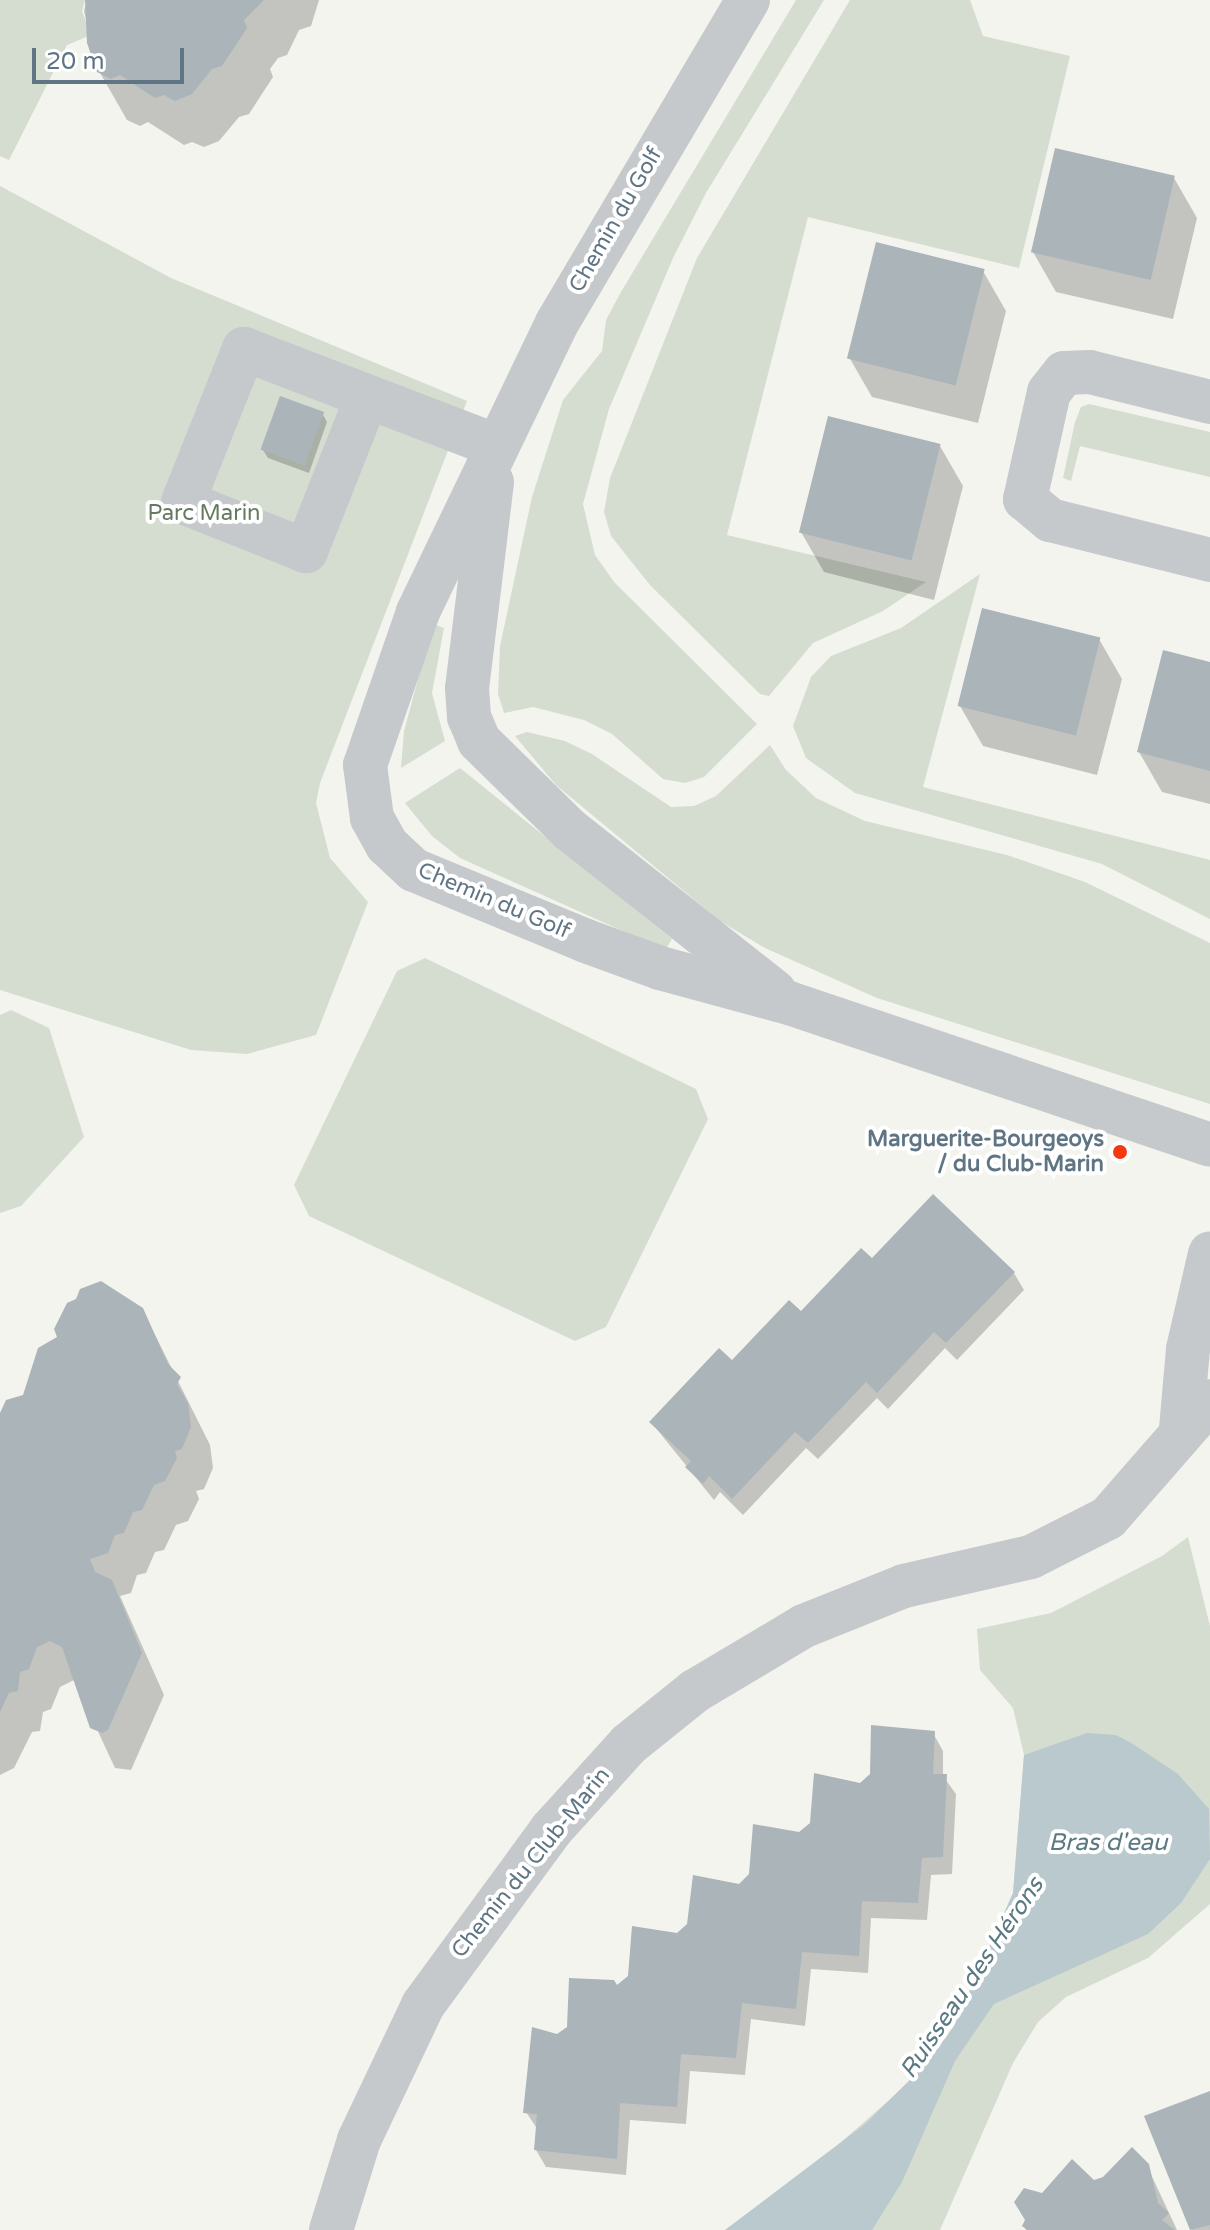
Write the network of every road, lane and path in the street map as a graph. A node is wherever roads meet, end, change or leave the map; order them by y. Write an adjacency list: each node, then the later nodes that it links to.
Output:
1 (748, 0): 4 (street, Chemin du Golf)
2 (367, 397): 2 (street); 4 (street)
3 (1210, 402): 5 (street)
4 (497, 446): 6 (street, Chemin du Golf); 6 (street, Chemin du Golf)
5 (1210, 560)
6 (789, 1003): 7 (street, Chemin du Golf)
7 (1210, 1145)
8 (1210, 1254): 9 (street, Chemin du Club-Marin)
9 (1196, 1415): 10 (street, Chemin du Club-Marin)
10 (331, 2230)

